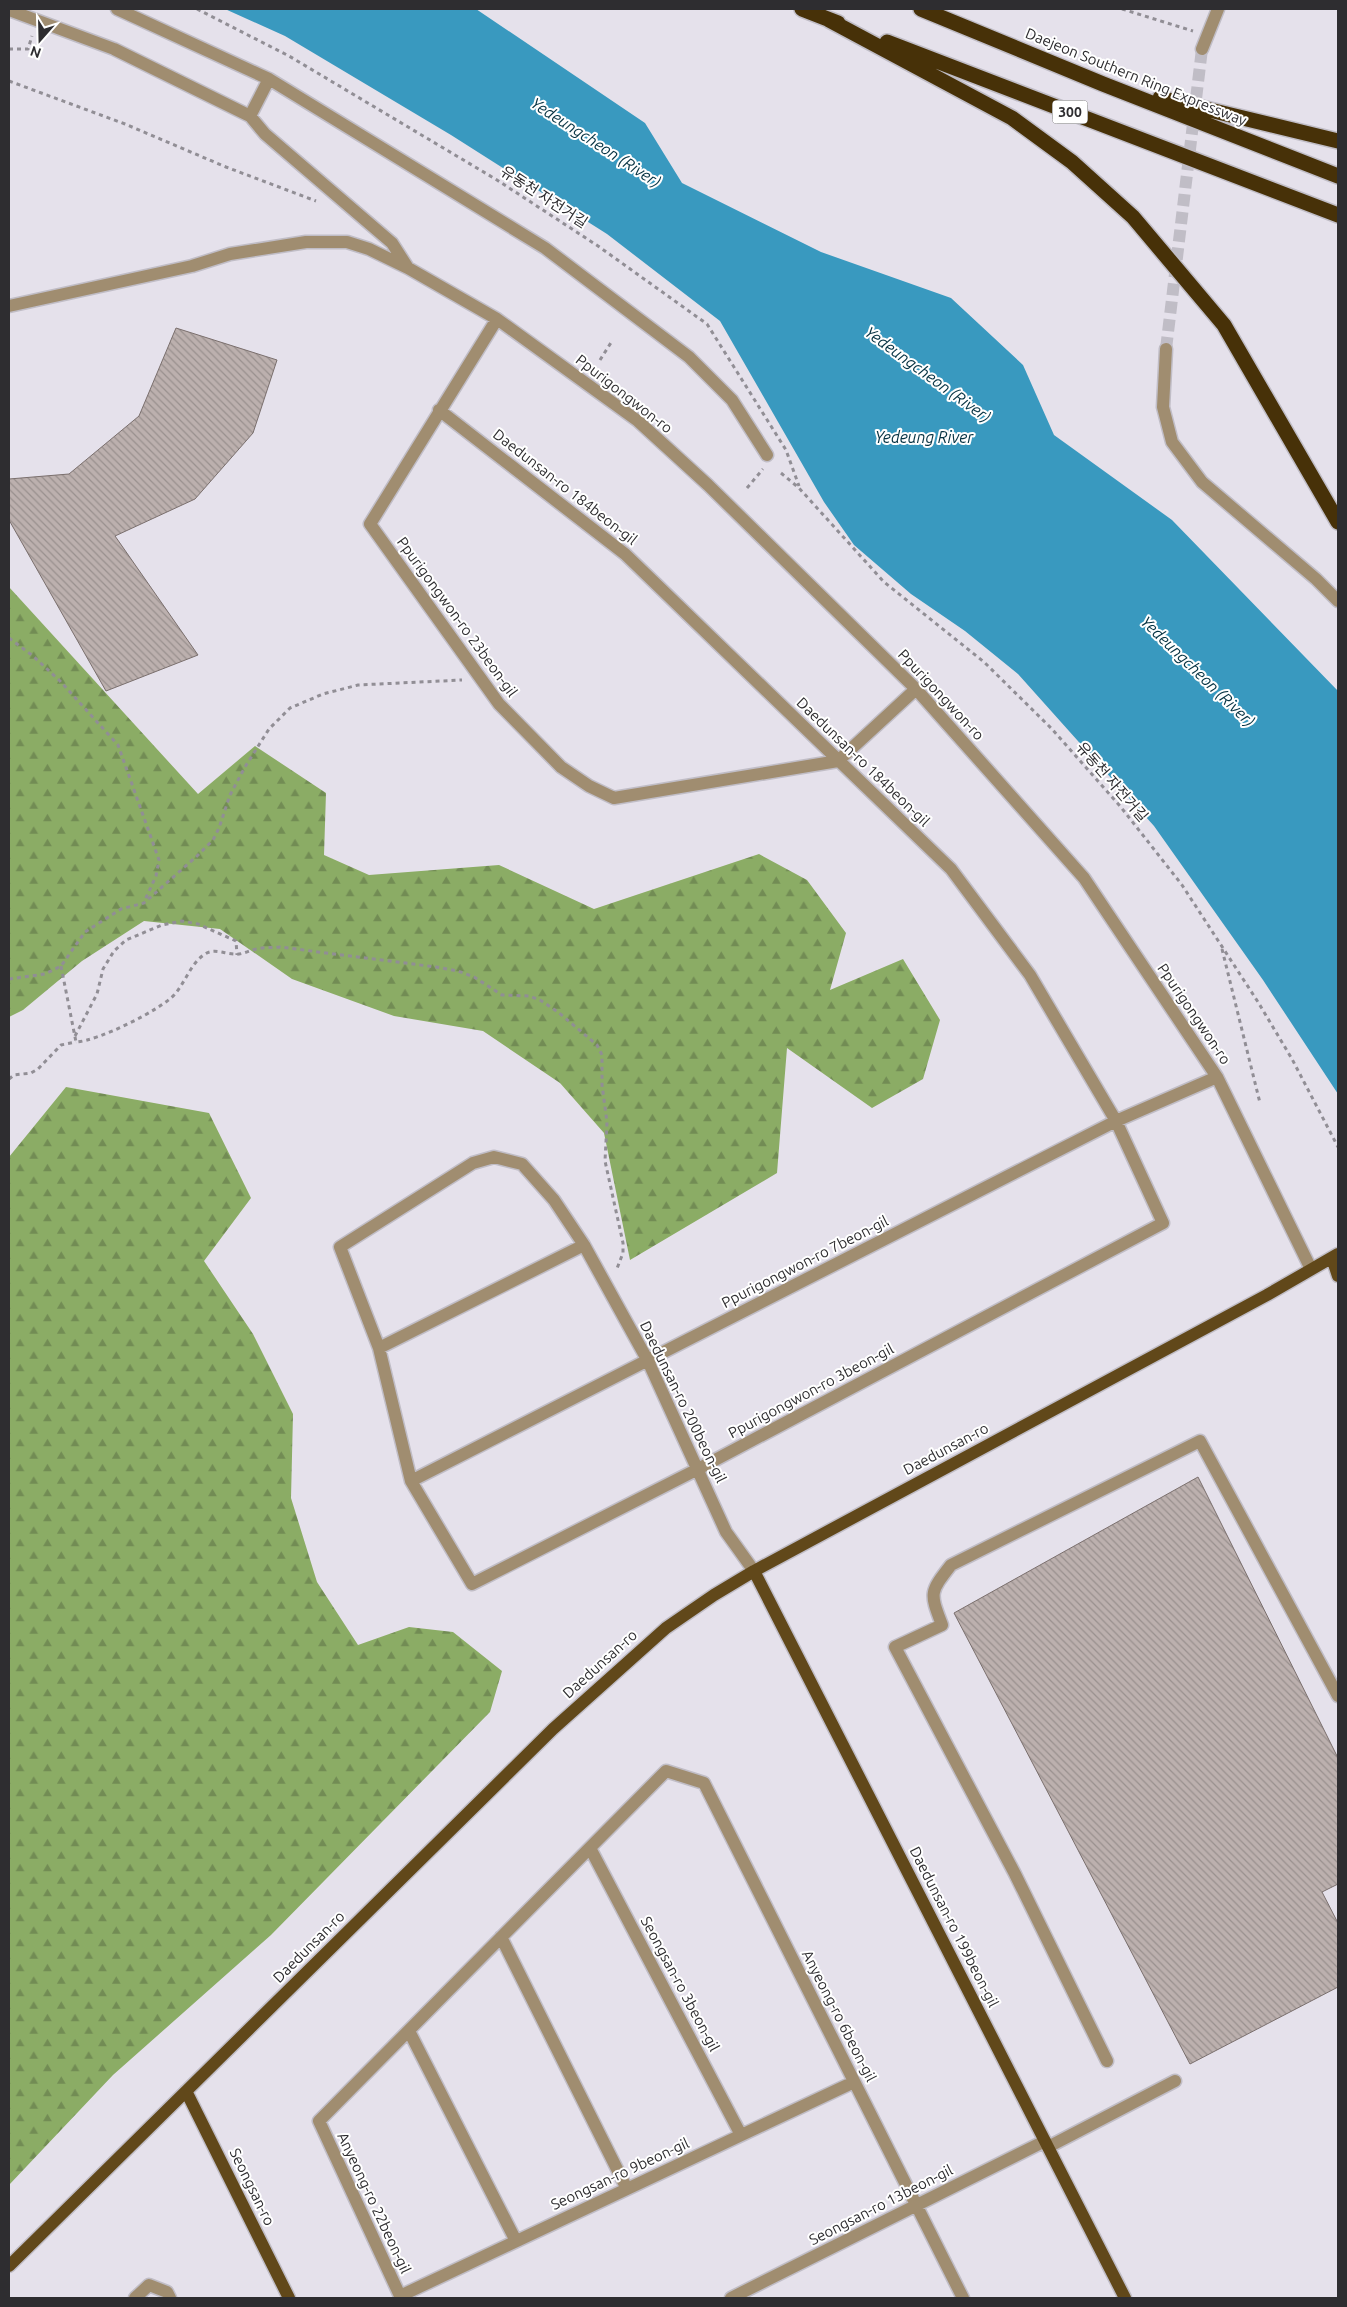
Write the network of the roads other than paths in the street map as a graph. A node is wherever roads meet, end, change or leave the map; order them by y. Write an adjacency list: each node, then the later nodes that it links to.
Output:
1 (117, 9): 8 (street)
2 (802, 9): 6 (highway, 300)
3 (921, 9): 9 (highway, Daejeon Southern Ring Expressway / 300)
4 (1218, 9): 7 (street)
5 (9, 10): 10 (street)
6 (829, 20): 13 (highway, 300); 20 (highway)
7 (1202, 49)
8 (269, 79): 10 (street); 19 (street)
9 (1103, 84): 11 (highway); 12 (highway, Daejeon Southern Ring Expressway / 300)
10 (250, 116): 14 (street)
11 (1338, 141)
12 (1338, 176)
13 (1338, 215)
14 (408, 268): 15 (street, Ppurigongwon-ro); 16 (street, Ppurigongwon-ro)
15 (9, 306)
16 (498, 319): 18 (street, Ppurigongwon-ro 23beon-gil); 22 (street, Ppurigongwon-ro)
17 (1166, 349): 21 (street)
18 (439, 410): 23 (street, Daedunsan-ro 184beon-gil); 23 (street, Ppurigongwon-ro 23beon-gil)
19 (767, 455)
20 (1338, 522)
21 (1338, 601)
22 (916, 689): 23 (street); 24 (street, Ppurigongwon-ro)
23 (838, 761): 25 (street, Daedunsan-ro 184beon-gil)
24 (1217, 1077): 25 (street, Ppurigongwon-ro 7beon-gil); 29 (street, Ppurigongwon-ro)
25 (1116, 1120): 26 (street, Daedunsan-ro 184beon-gil); 32 (street, Ppurigongwon-ro 7beon-gil)
26 (1163, 1223): 33 (street, Ppurigongwon-ro 3beon-gil)
27 (584, 1245): 31 (street); 31 (street, Daedunsan-ro 200beon-gil); 32 (street, Daedunsan-ro 200beon-gil)
28 (1335, 1256): 29 (main road, Daedunsan-ro); 30 (main road)
29 (1311, 1269): 35 (main road, Daedunsan-ro)
30 (1338, 1276)
31 (379, 1348): 34 (street, Daedunsan-ro 200beon-gil)
32 (648, 1360): 33 (street, Daedunsan-ro 200beon-gil); 34 (street, Ppurigongwon-ro 7beon-gil)
33 (698, 1469): 35 (street, Daedunsan-ro 200beon-gil); 36 (street, Ppurigongwon-ro 3beon-gil)
34 (410, 1481): 36 (street, Daedunsan-ro 200beon-gil)
35 (754, 1571): 44 (main road, Daedunsan-ro); 46 (main road, Daedunsan-ro 199beon-gil)
36 (472, 1584)
37 (1338, 1696): 41 (street)
38 (590, 1848): 39 (street); 43 (street, Anyeong-ro 6beon-gil); 45 (street, Seongsan-ro 3beon-gil)
39 (501, 1937): 40 (street); 47 (street)
40 (408, 2031): 49 (street); 51 (street, Anyeong-ro 22beon-gil)
41 (1107, 2061)
42 (1175, 2081): 46 (street, Seongsan-ro 13beon-gil)
43 (854, 2082): 45 (street, Seongsan-ro 9beon-gil); 48 (street, Anyeong-ro 6beon-gil)
44 (186, 2091): 50 (main road, Daedunsan-ro); 54 (main road, Seongsan-ro)
45 (741, 2135): 47 (street, Seongsan-ro 9beon-gil)
46 (1046, 2144): 48 (street, Seongsan-ro 13beon-gil); 57 (main road, Daedunsan-ro 199beon-gil)
47 (627, 2188): 49 (street, Seongsan-ro 9beon-gil)
48 (915, 2206): 55 (street, Seongsan-ro 13beon-gil); 56 (street, Anyeong-ro 6beon-gil)
49 (516, 2241): 51 (street, Seongsan-ro 9beon-gil)
50 (9, 2266)
51 (400, 2297)
52 (136, 2298): 53 (street)
53 (170, 2298)
54 (289, 2298)
55 (731, 2298)
56 (963, 2298)
57 (1125, 2298)

